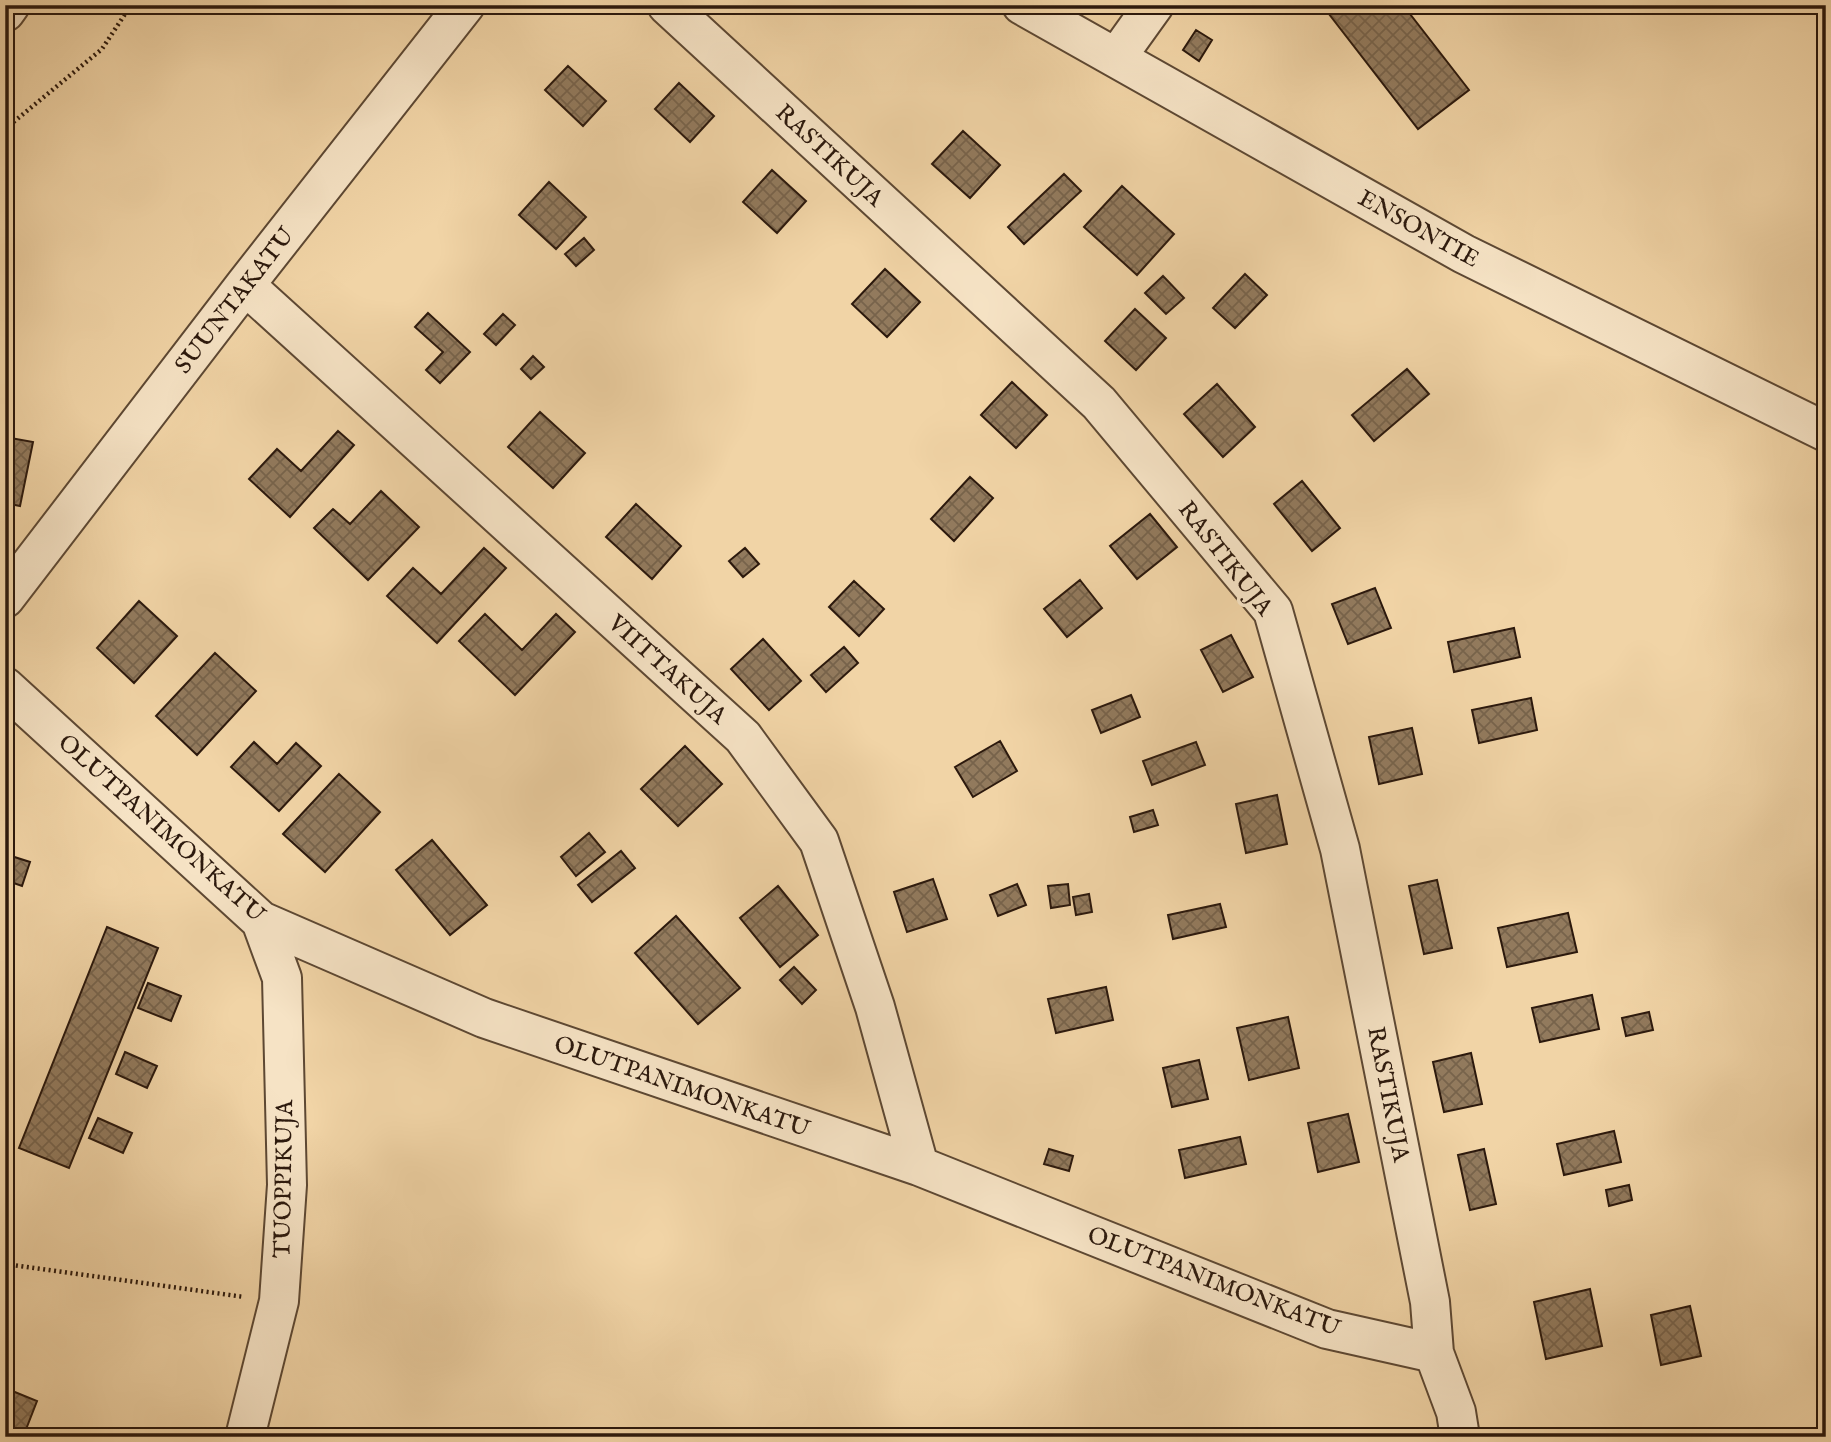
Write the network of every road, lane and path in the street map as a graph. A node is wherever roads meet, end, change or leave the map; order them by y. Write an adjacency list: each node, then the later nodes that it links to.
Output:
1 (10, 5): 7 (street)
2 (131, 5): 9 (path)
3 (465, 5): 10 (street, SUUNTAKATU)
4 (667, 5): 18 (street, RASTIKUJA)
5 (1022, 5): 8 (street, ENSONTIE)
6 (1154, 5): 8 (street)
7 (5, 12)
8 (1116, 58): 11 (street, ENSONTIE)
9 (5, 129)
10 (246, 285): 12 (street, SUUNTAKATU); 15 (street, VIITTAKUJA)
11 (1826, 432)
12 (5, 598)
13 (5, 687): 14 (street, OLUTPANIMONKATU)
14 (261, 921): 15 (street, OLUTPANIMONKATU); 17 (street, TUOPPIKUJA)
15 (919, 1166): 18 (street, OLUTPANIMONKATU)
16 (5, 1264): 17 (path)
17 (279, 1301): 19 (street, TUOPPIKUJA)
18 (1434, 1353): 20 (street, RASTIKUJA)
19 (245, 1437)
20 (1460, 1437)

